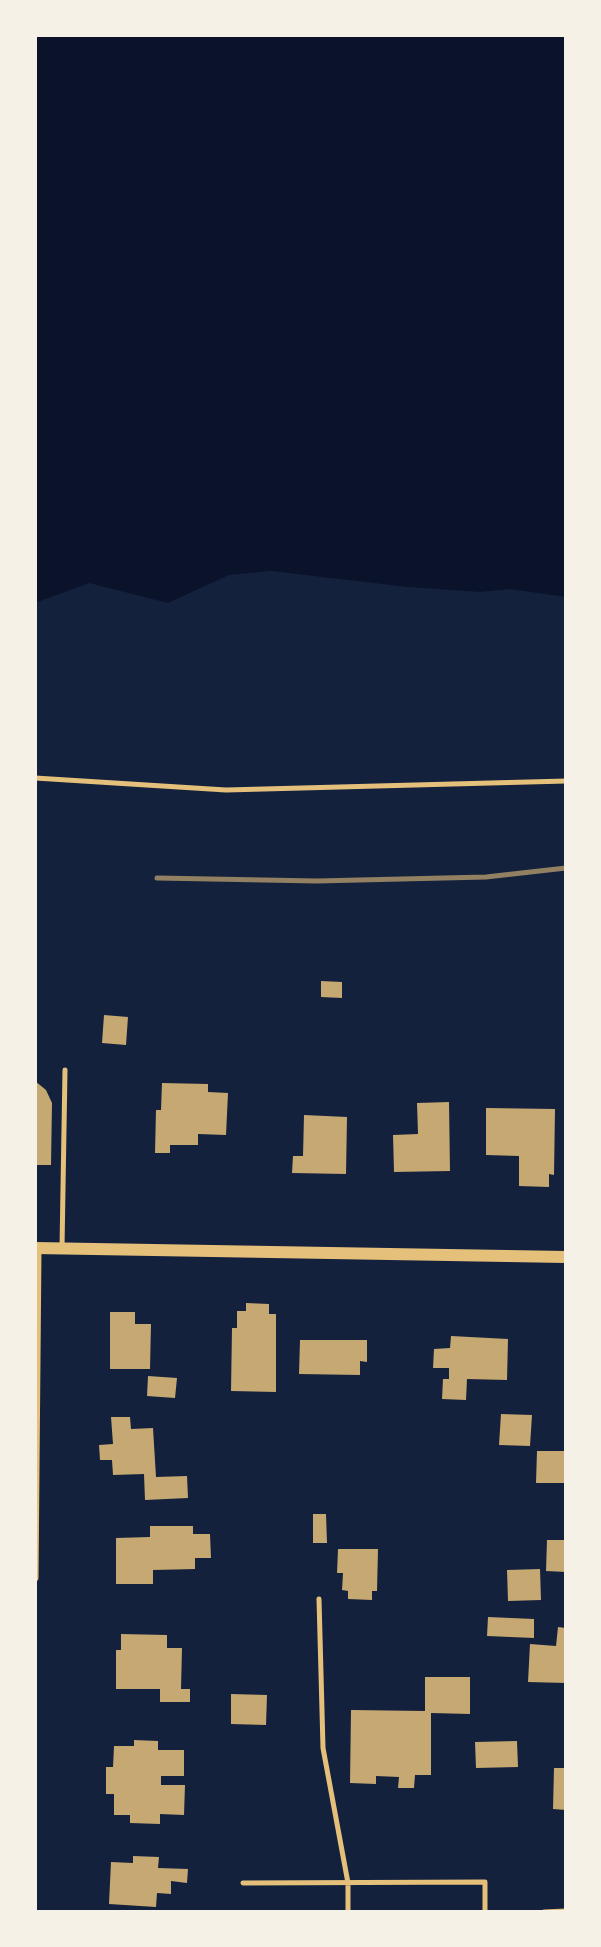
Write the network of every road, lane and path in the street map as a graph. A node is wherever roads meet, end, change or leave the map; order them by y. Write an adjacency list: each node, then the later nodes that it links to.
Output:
1 (35, 778): 2 (lane)
2 (566, 781)
3 (65, 1070): 5 (lane)
4 (37, 1248): 5 (street); 7 (street)
5 (62, 1248): 6 (street)
6 (566, 1257)
7 (35, 1578)
8 (319, 1599): 10 (lane)
9 (243, 1883): 10 (lane)
10 (348, 1883): 12 (lane); 13 (lane)
11 (566, 1911): 14 (lane)
12 (348, 1912)
13 (485, 1912)
14 (544, 1912)

